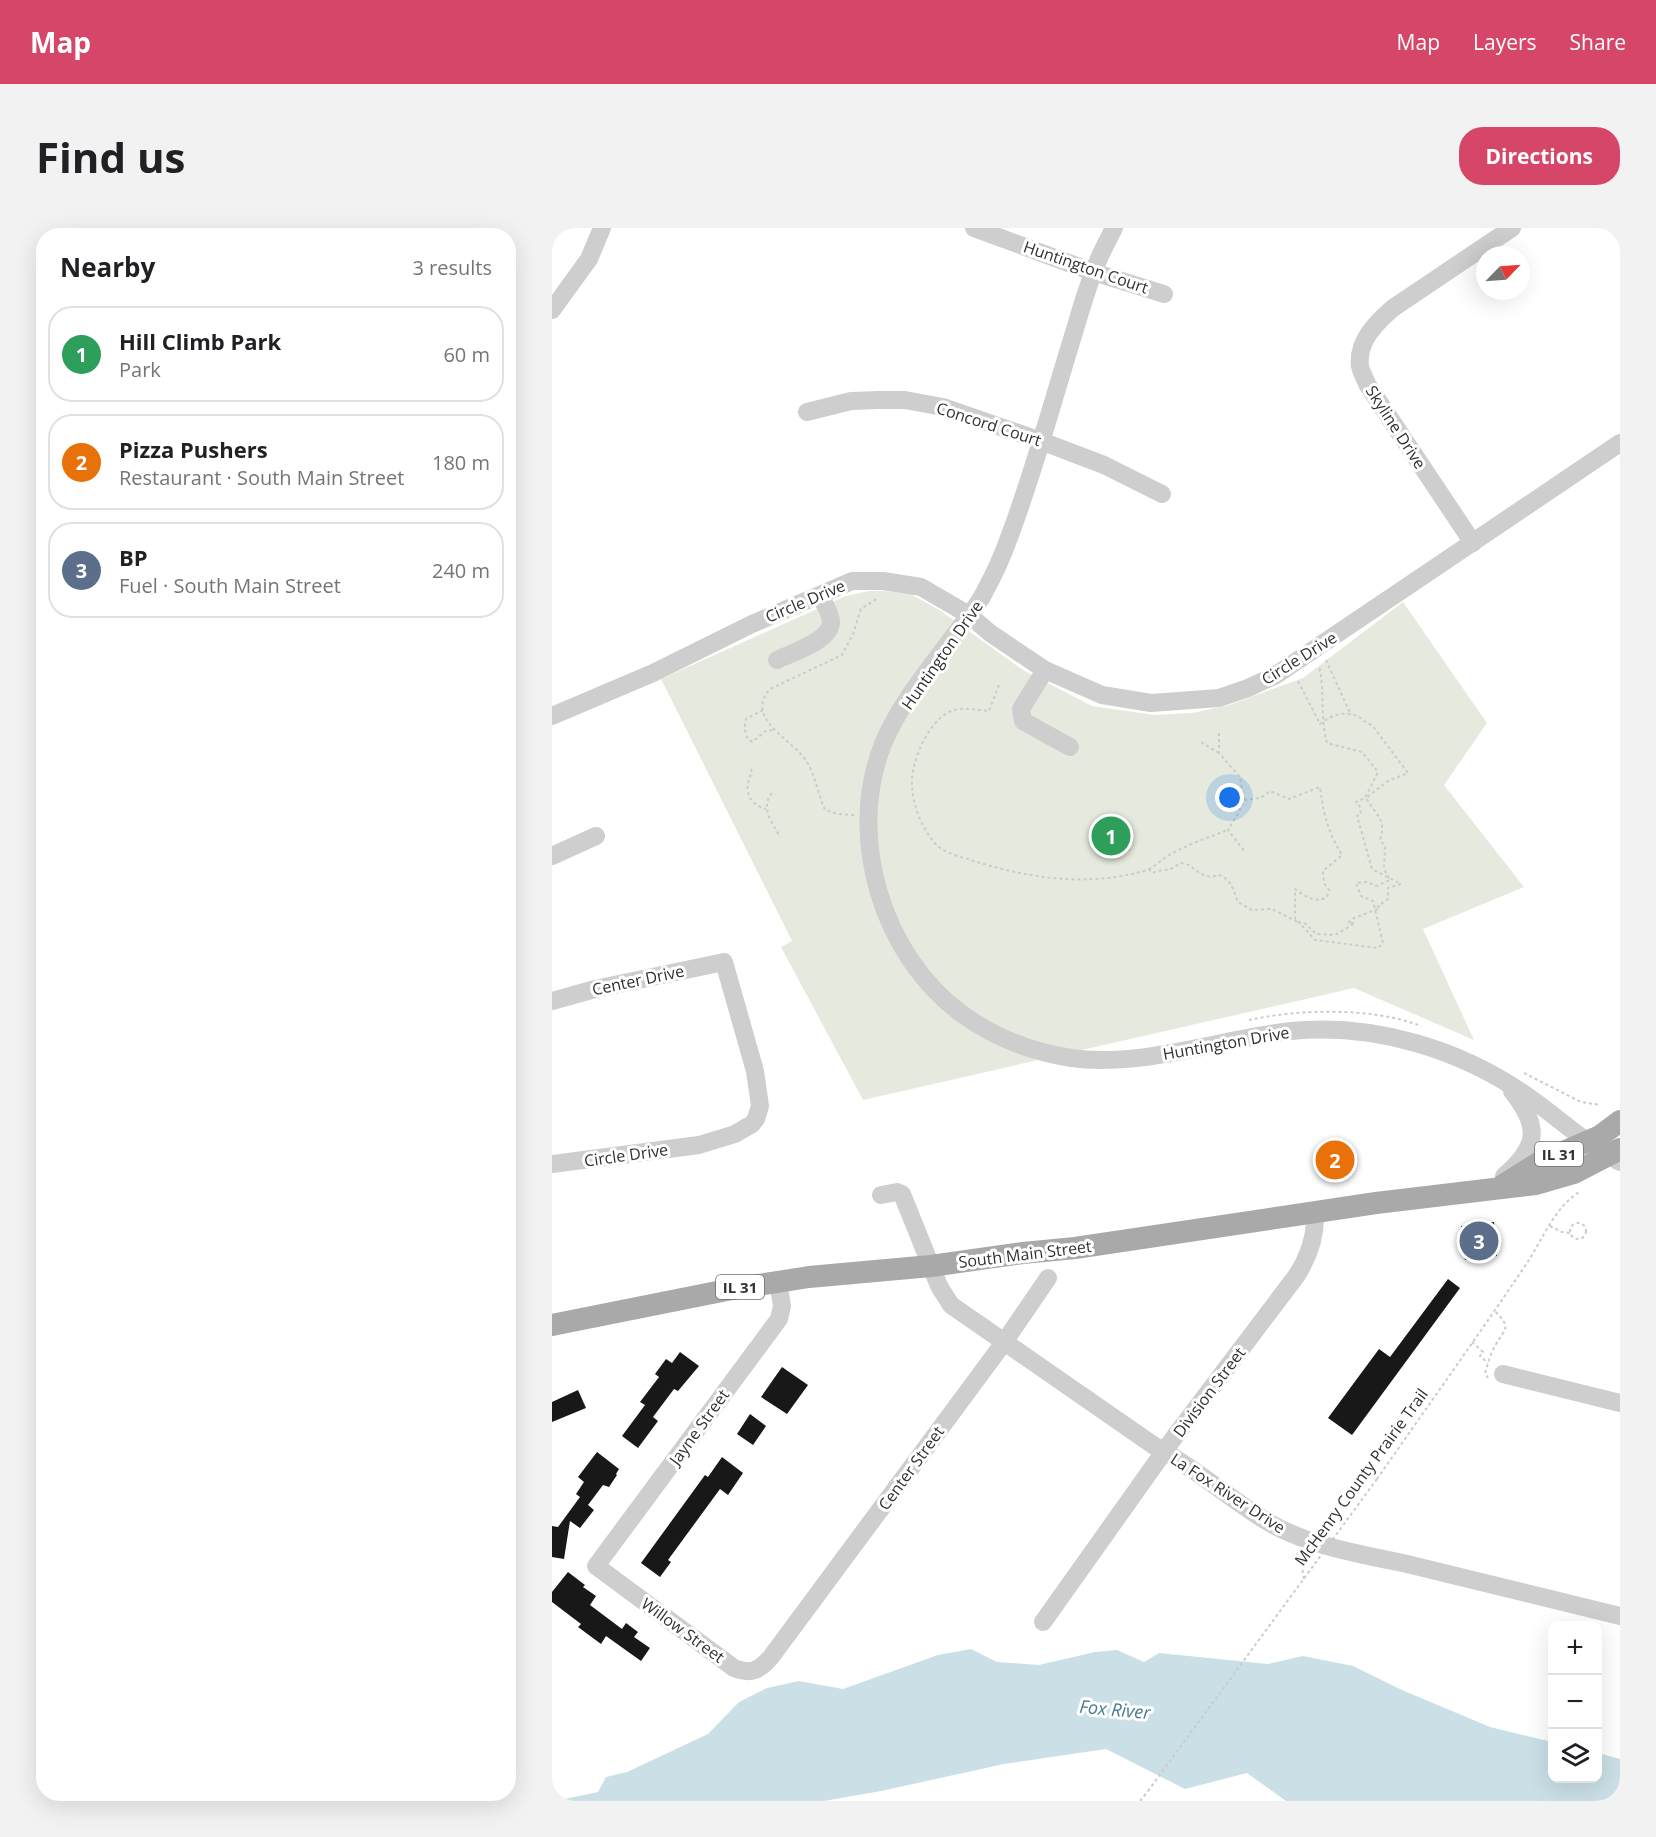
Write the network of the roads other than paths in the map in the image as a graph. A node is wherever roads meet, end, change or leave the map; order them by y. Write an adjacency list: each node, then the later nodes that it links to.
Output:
1 (602, 228): 7 (street)
2 (974, 228): 5 (street, Huntington Court)
3 (1114, 228): 5 (street, Huntington Drive)
4 (1512, 228): 12 (street, Skyline Drive)
5 (1093, 272): 6 (street, Huntington Court); 9 (street, Huntington Drive)
6 (1164, 294)
7 (552, 310)
8 (807, 412): 9 (street, Concord Court)
9 (1041, 441): 11 (street, Concord Court); 14 (street, Huntington Drive)
10 (1620, 443): 12 (street, Circle Drive)
11 (1162, 494)
12 (1473, 543): 16 (street, Circle Drive)
13 (820, 596): 14 (street, Circle Drive); 15 (street); 17 (street, Circle Drive)
14 (969, 615): 16 (street, Circle Drive); 23 (street, Huntington Drive)
15 (777, 660)
16 (1045, 670): 18 (street)
17 (552, 716)
18 (1070, 747)
19 (596, 836): 20 (street)
20 (552, 856)
21 (724, 962): 22 (street, Center Drive); 27 (street, Circle Drive)
22 (552, 1001)
23 (1505, 1082): 25 (street, Huntington Drive); 28 (street)
24 (1620, 1121): 25 (main road, IL 31)
25 (1587, 1141): 26 (street); 28 (main road, IL 31)
26 (1616, 1156): 28 (main road, IL 31)
27 (552, 1164)
28 (1493, 1189): 30 (main road, South Main Street / IL 31)
29 (881, 1195): 31 (street, La Fox River Drive)
30 (1315, 1213): 31 (main road, South Main Street / IL 31); 38 (street, Division Street)
31 (931, 1266): 33 (main road, South Main Street / IL 31); 35 (street, La Fox River Drive)
32 (1048, 1278): 35 (street, Center Street)
33 (778, 1282): 34 (main road, South Main Street / IL 31); 39 (street, Jayne Street)
34 (552, 1325)
35 (1005, 1341): 38 (street, La Fox River Drive); 42 (street, Center Street)
36 (1495, 1372): 37 (street)
37 (1620, 1403)
38 (1166, 1452): 40 (street, La Fox River Drive); 41 (street, Division Street)
39 (596, 1566): 42 (street, Willow Street)
40 (1620, 1616)
41 (1043, 1622)
42 (771, 1657)

